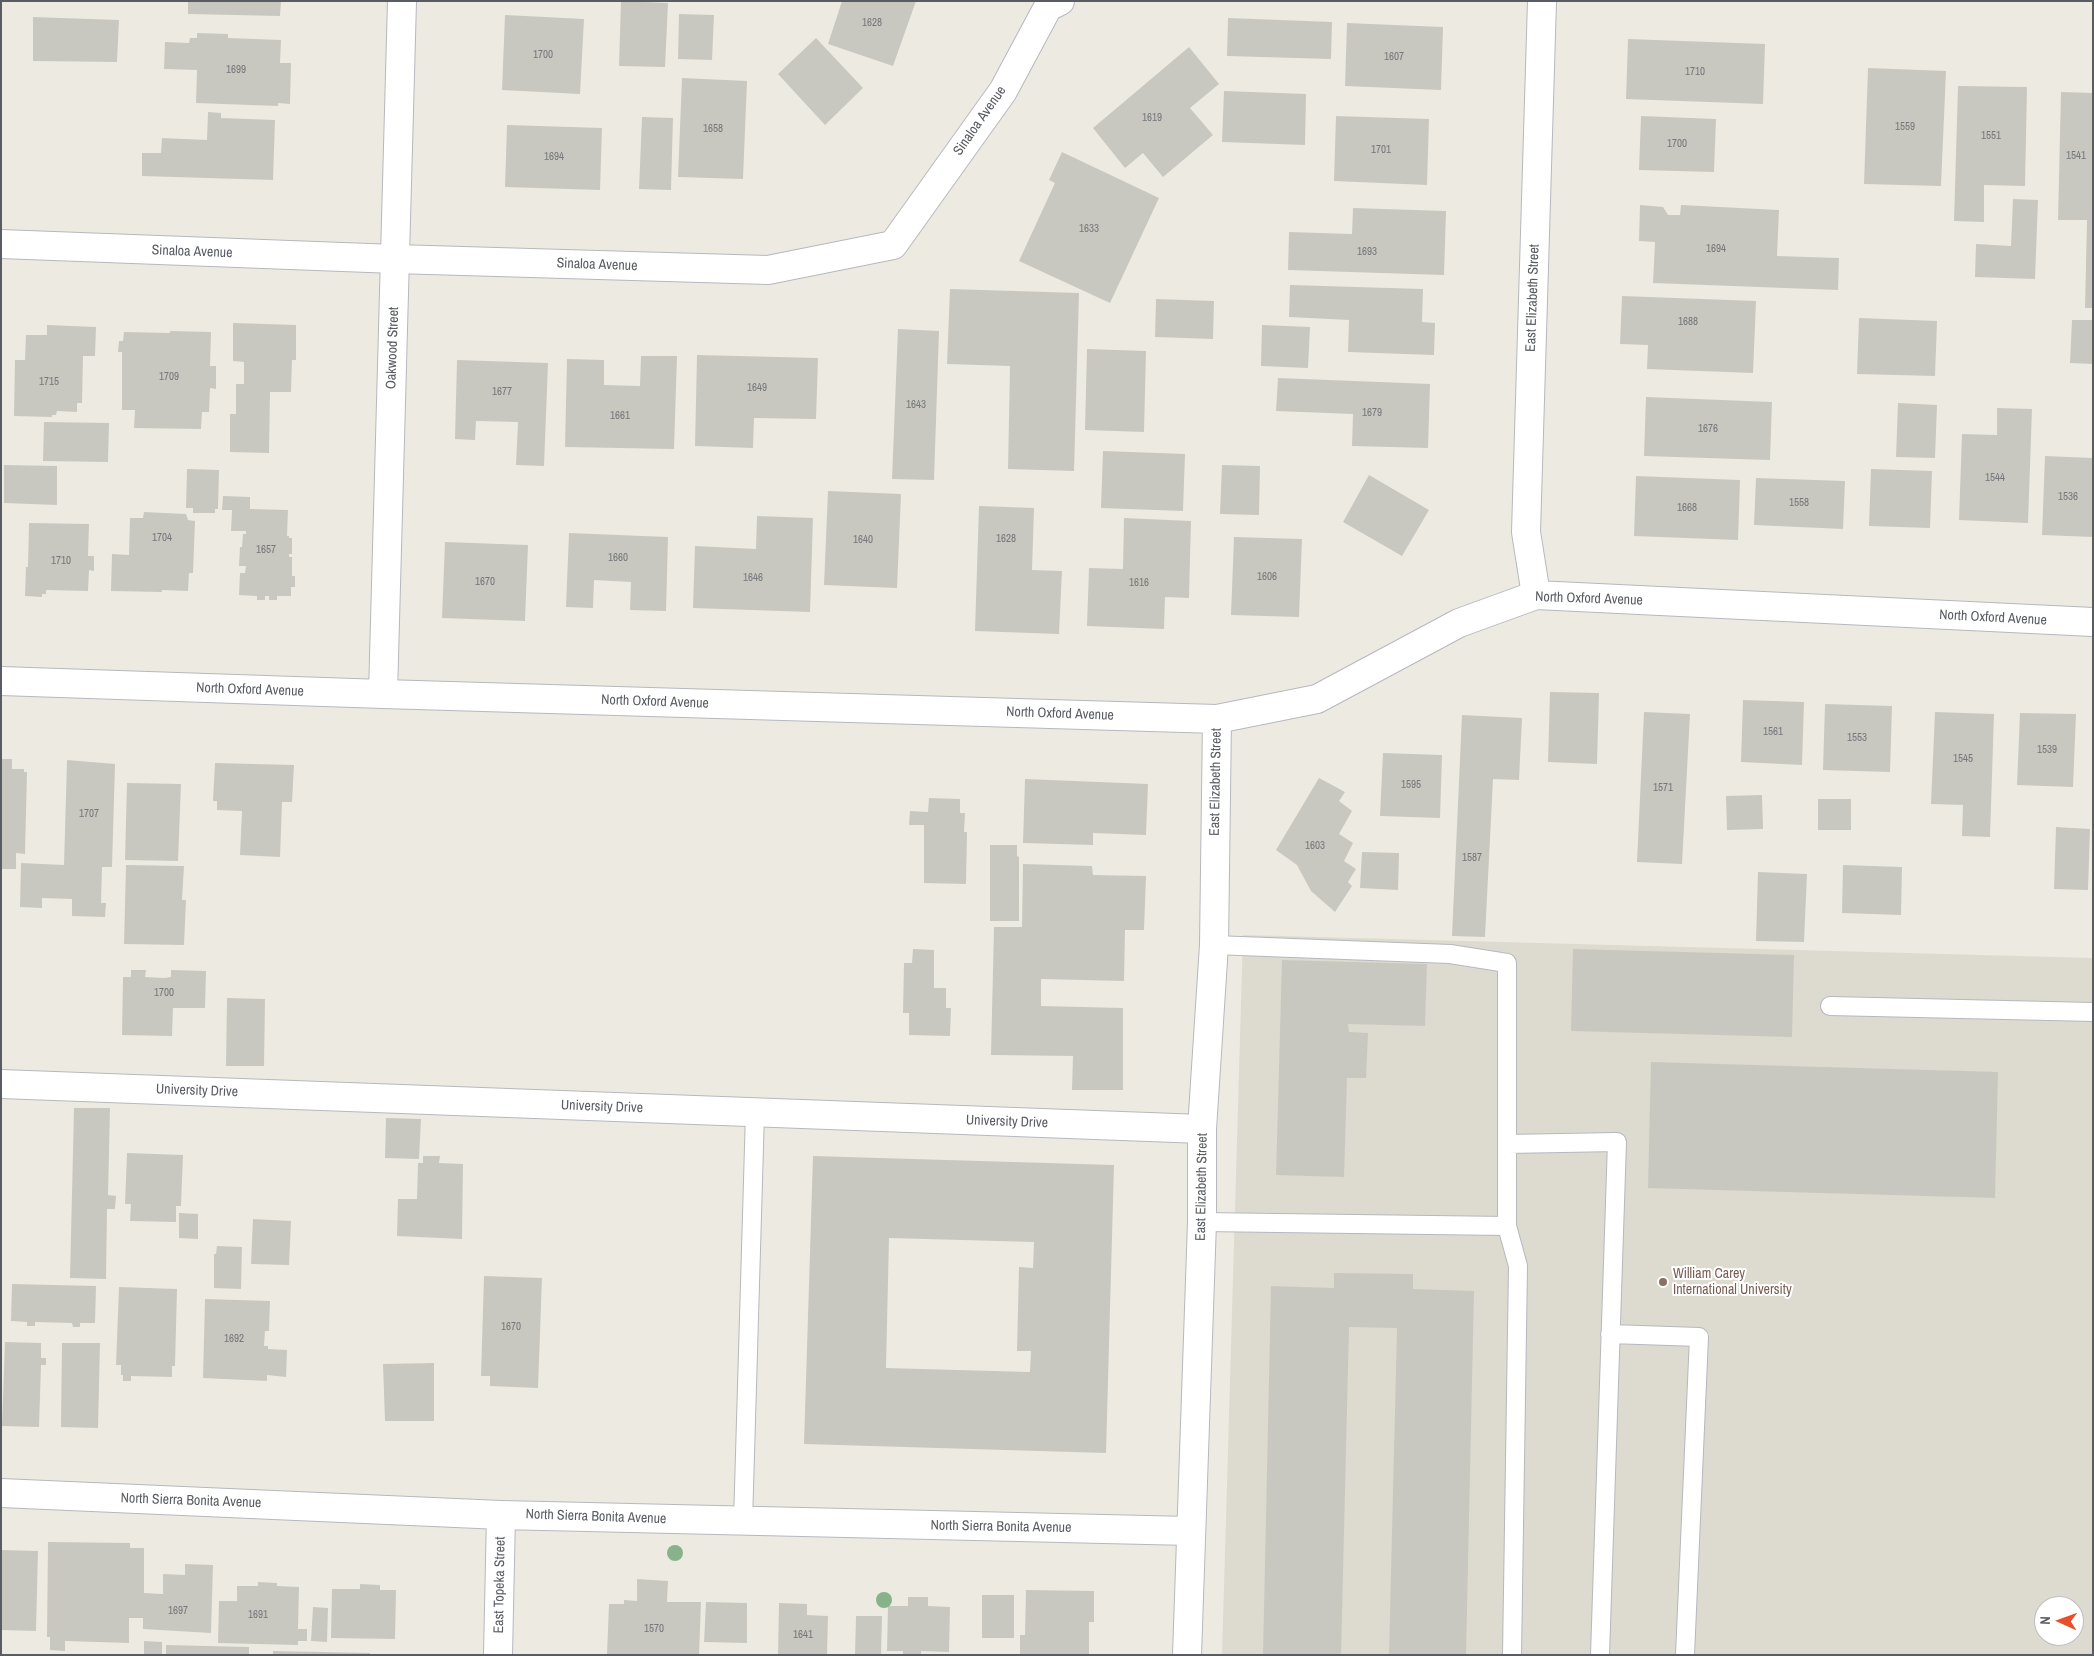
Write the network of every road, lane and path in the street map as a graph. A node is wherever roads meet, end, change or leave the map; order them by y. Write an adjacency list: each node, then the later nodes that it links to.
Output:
1 (402, 1): 5 (street, Oakwood Street)
2 (1542, 1): 6 (street, East Elizabeth Street)
3 (1051, 3): 5 (street, Sinaloa Avenue)
4 (1, 244): 5 (street, Sinaloa Avenue)
5 (395, 260): 9 (street, Oakwood Street)
6 (1536, 595): 7 (street, North Oxford Avenue); 10 (street, North Oxford Avenue)
7 (2093, 622)
8 (1, 681): 9 (street, North Oxford Avenue)
9 (383, 694): 10 (street, North Oxford Avenue)
10 (1217, 719): 11 (street, East Elizabeth Street)
11 (1214, 945): 16 (street, East Elizabeth Street); 17 (lane)
12 (1830, 1006): 13 (lane)
13 (2093, 1012)
14 (1, 1084): 15 (street, University Drive)
15 (755, 1113): 16 (street, University Drive); 23 (lane)
16 (1202, 1129): 18 (street, East Elizabeth Street)
17 (1507, 1144): 19 (lane); 20 (lane)
18 (1202, 1222): 19 (lane); 24 (street, East Elizabeth Street)
19 (1507, 1226): 27 (lane)
20 (1610, 1334): 28 (lane); 29 (lane)
21 (1, 1493): 22 (street, North Sierra Bonita Avenue)
22 (501, 1514): 23 (street, North Sierra Bonita Avenue); 25 (street, East Topeka Street)
23 (743, 1522): 24 (street, North Sierra Bonita Avenue)
24 (1190, 1531): 26 (street, East Elizabeth Street)
25 (498, 1655)
26 (1187, 1655)
27 (1512, 1655)
28 (1600, 1655)
29 (1685, 1655)

